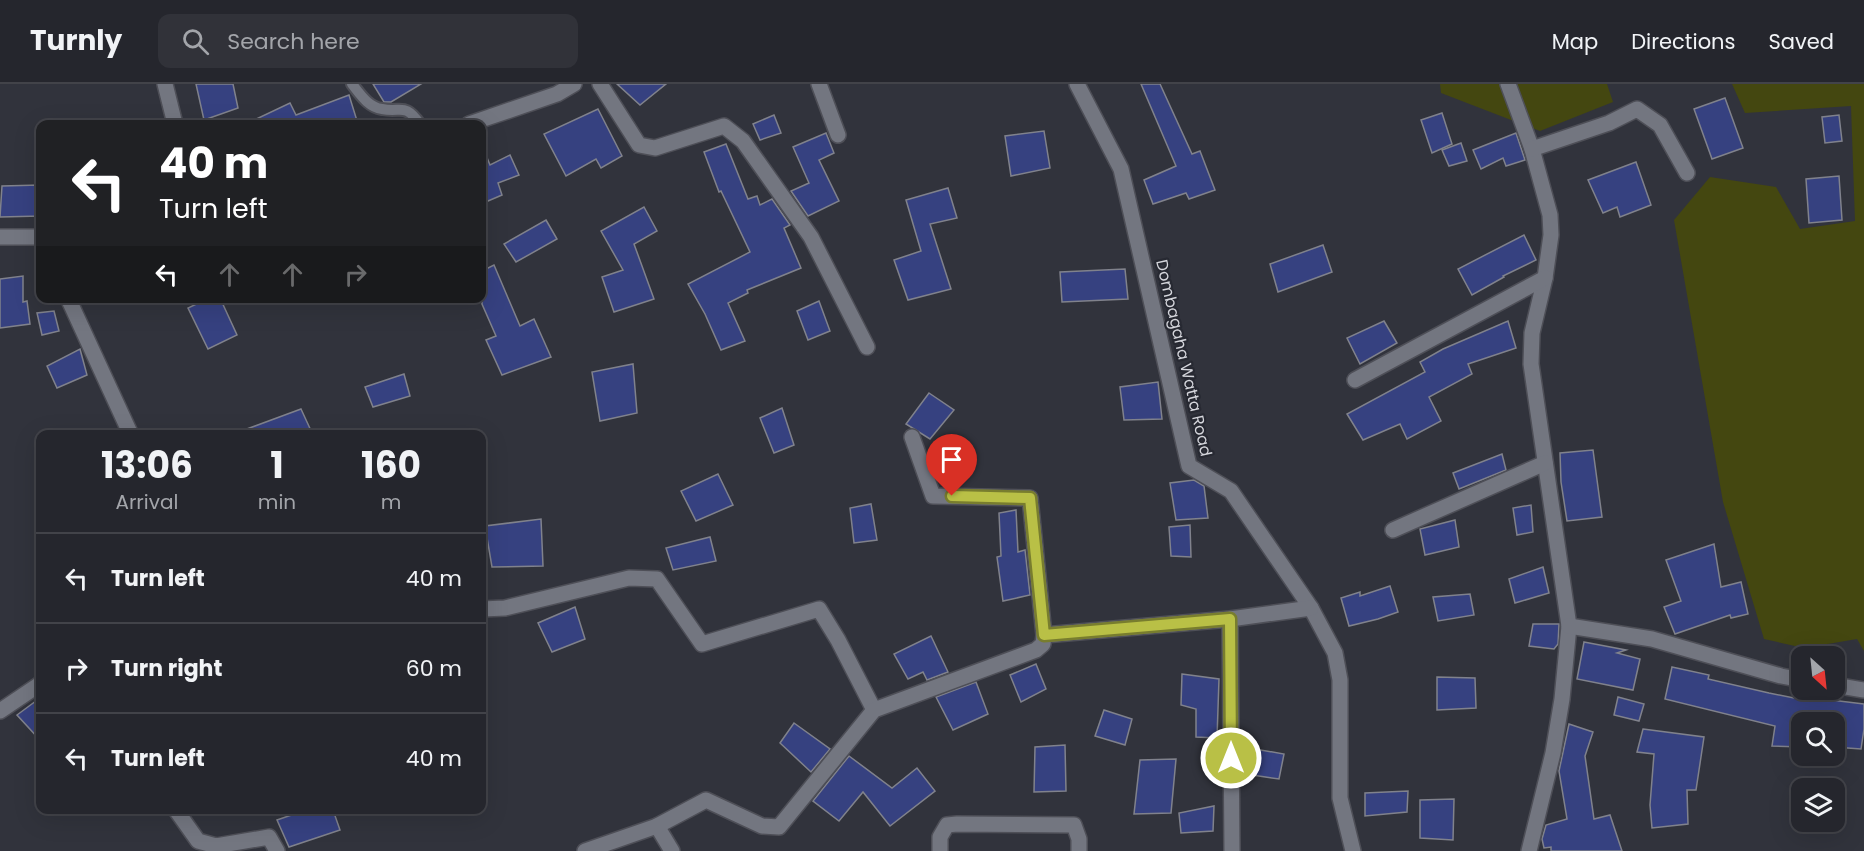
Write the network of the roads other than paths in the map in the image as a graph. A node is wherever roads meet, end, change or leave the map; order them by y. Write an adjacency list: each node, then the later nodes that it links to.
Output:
1 (165, 84): 9 (street)
2 (352, 84): 10 (lane)
3 (574, 84): 8 (street)
4 (600, 84): 19 (street)
5 (819, 84): 12 (street)
6 (1077, 84): 25 (street, Dombagaha Watta Road)
7 (1508, 84): 13 (street)
8 (554, 89): 11 (street)
9 (174, 120)
10 (417, 120)
11 (479, 120)
12 (838, 135)
13 (1532, 149): 14 (street); 17 (street)
14 (1687, 173)
15 (0, 237): 16 (street)
16 (36, 237)
17 (1545, 278): 20 (street); 23 (street)
18 (70, 303): 21 (street)
19 (867, 347)
20 (1355, 380)
21 (129, 430)
22 (912, 437): 29 (street)
23 (1545, 463): 24 (street); 28 (street)
24 (1393, 530)
25 (1311, 608): 27 (street); 44 (street, Dombagaha Watta Road)
26 (486, 609): 34 (street)
27 (1230, 619): 29 (street); 43 (street)
28 (1569, 626): 30 (street); 45 (street)
29 (1044, 635): 34 (street)
30 (1791, 678)
31 (36, 687): 35 (street)
32 (1845, 687): 33 (street)
33 (1864, 690)
34 (874, 710): 37 (street)
35 (0, 711)
36 (179, 814): 38 (street)
37 (657, 826): 39 (street); 40 (street)
38 (277, 851)
39 (585, 851)
40 (672, 851)
41 (939, 851): 42 (street)
42 (1079, 851)
43 (1232, 851)
44 (1353, 851)
45 (1529, 851)

